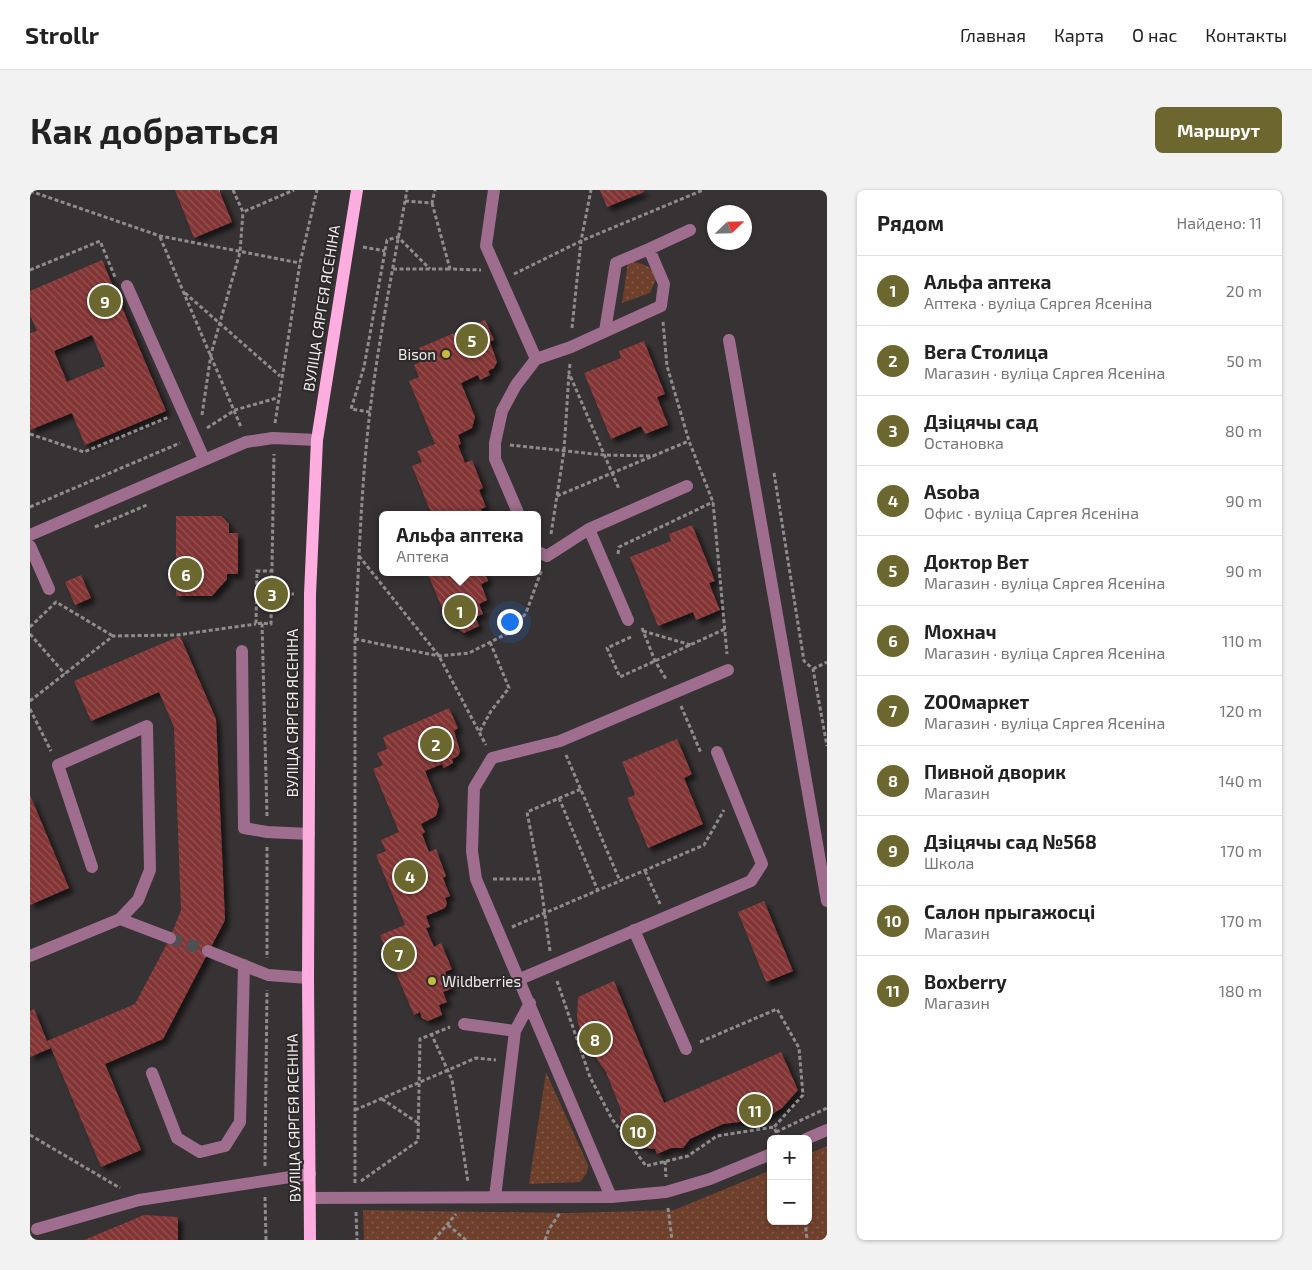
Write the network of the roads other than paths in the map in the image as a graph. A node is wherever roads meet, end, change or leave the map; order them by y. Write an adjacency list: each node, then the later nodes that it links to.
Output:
1 (357, 190): 9 (main road, ВУЛІЦА СЯРГЕЯ ЯСЕНІНА)
2 (494, 190): 8 (lane)
3 (690, 230): 4 (lane)
4 (649, 248): 6 (lane); 6 (lane)
5 (127, 286): 10 (lane)
6 (605, 330): 8 (lane)
7 (729, 340): 24 (lane)
8 (536, 359): 12 (lane)
9 (317, 440): 10 (lane); 22 (main road, ВУЛІЦА СЯРГЕЯ ЯСЕНІНА)
10 (204, 459): 14 (lane)
11 (687, 486): 13 (lane)
12 (517, 511)
13 (589, 529): 16 (lane); 18 (lane)
14 (30, 535)
15 (30, 546): 17 (lane)
16 (542, 554)
17 (49, 589)
18 (634, 621)
19 (242, 651): 22 (lane)
20 (728, 670): 32 (lane)
21 (717, 752): 26 (lane)
22 (309, 834): 31 (main road, ВУЛІЦА СЯРГЕЯ ЯСЕНІНА)
23 (92, 867): 25 (lane)
24 (827, 901)
25 (120, 920): 27 (lane); 29 (lane)
26 (634, 930): 32 (lane); 36 (lane)
27 (170, 938)
28 (208, 952): 30 (lane)
29 (30, 956)
30 (244, 965): 31 (lane); 37 (lane)
31 (308, 978): 41 (main road, ВУЛІЦА СЯРГЕЯ ЯСЕНІНА)
32 (520, 979): 33 (lane)
33 (530, 1003): 35 (lane); 43 (lane)
34 (464, 1024): 35 (lane)
35 (515, 1031): 42 (lane)
36 (686, 1049)
37 (152, 1073)
38 (827, 1130): 39 (lane)
39 (812, 1136)
40 (767, 1156): 43 (lane)
41 (310, 1174): 44 (main road, ВУЛІЦА СЯРГЕЯ ЯСЕНІНА); 45 (lane)
42 (496, 1197): 43 (lane); 44 (lane)
43 (611, 1197)
44 (310, 1198): 46 (main road, ВУЛІЦА СЯРГЕЯ ЯСЕНІНА)
45 (37, 1229)
46 (310, 1240)

